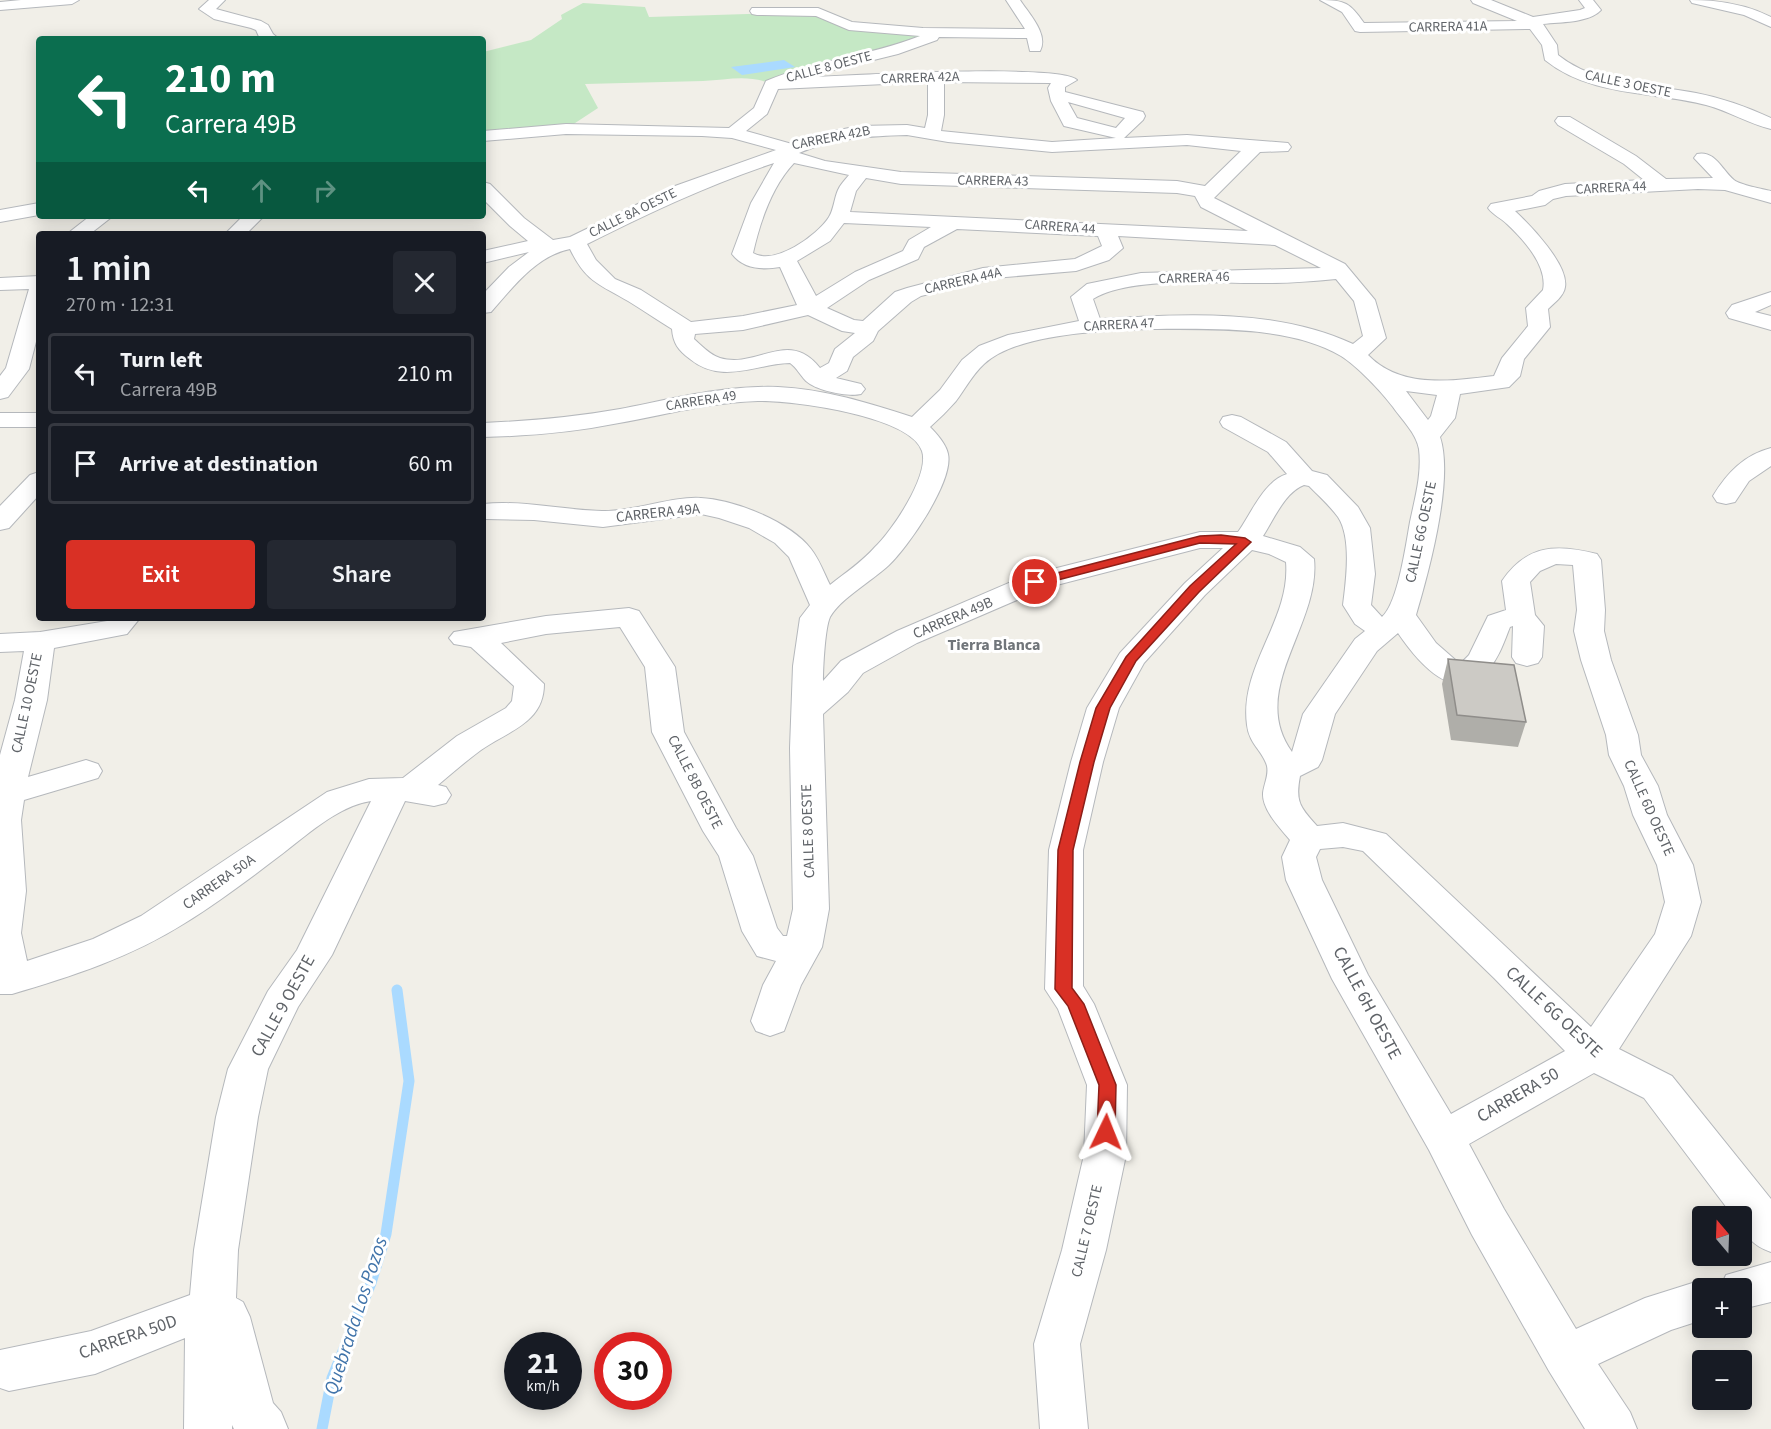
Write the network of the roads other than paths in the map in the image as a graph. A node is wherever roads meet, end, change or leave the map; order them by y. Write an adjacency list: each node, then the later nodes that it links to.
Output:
1 (72, 0): 8 (street)
2 (218, 0): 15 (street)
3 (1013, 0): 14 (street)
4 (1327, 0): 11 (street, CARRERA 41A)
5 (1478, 0): 11 (street)
6 (1586, 0): 11 (street, CARRERA 41A)
7 (1697, 0): 12 (street)
8 (0, 6)
9 (757, 11): 13 (street)
10 (857, 14): 13 (street)
11 (1532, 23): 21 (street, CALLE 3 OESTE)
12 (1771, 23)
13 (947, 31): 14 (street); 18 (street, CALLE 8 OESTE)
14 (1035, 34): 17 (street)
15 (265, 36)
16 (936, 77): 17 (street, CARRERA 42A); 18 (street, CARRERA 42A); 23 (street)
17 (1044, 77): 19 (street, CARRERA 42A)
18 (772, 84): 22 (street, CALLE 8 OESTE)
19 (1058, 96): 25 (street); 25 (street)
20 (1564, 121): 34 (street)
21 (1768, 130)
22 (733, 133): 24 (street, CARRERA 42B); 29 (street, CARRERA 42B)
23 (930, 134): 26 (street, CARRERA 42B); 29 (street, CARRERA 42B)
24 (486, 136)
25 (1127, 139): 26 (street, CARRERA 42B); 27 (street, CARRERA 42B)
26 (1044, 146): 37 (street)
27 (1249, 146): 28 (street, CARRERA 42B); 36 (street)
28 (1282, 147)
29 (787, 153): 31 (street, CARRERA 43); 48 (street, CALLE 8A OESTE); 51 (street)
30 (1703, 158): 33 (street)
31 (861, 173): 32 (street, CARRERA 43); 41 (street)
32 (959, 183): 37 (street, CARRERA 43); 41 (street, CARRERA 44); 44 (street, CARRERA 44); 57 (street)
33 (1726, 184): 34 (street, CARRERA 44); 38 (street, CARRERA 44)
34 (1662, 185): 66 (street, CARRERA 44)
35 (486, 191): 49 (street)
36 (1208, 192): 37 (street, CARRERA 43); 47 (street)
37 (1069, 196): 44 (street)
38 (1771, 197)
39 (36, 210): 40 (street)
40 (0, 216)
41 (839, 217): 51 (street)
42 (100, 219): 45 (street)
43 (251, 219): 46 (street)
44 (1114, 230): 47 (street, CARRERA 44); 62 (street, CARRERA 44A)
45 (82, 231)
46 (238, 231)
47 (1281, 239): 52 (street)
48 (576, 242): 49 (street); 61 (street, CALLE 8A OESTE)
49 (547, 245): 50 (street); 56 (street)
50 (486, 256)
51 (786, 259): 57 (street)
52 (1342, 272): 60 (street, CARRERA 46); 63 (street)
53 (36, 282): 54 (street)
54 (0, 284)
55 (1771, 298): 59 (street)
56 (486, 304)
57 (814, 305): 61 (street); 62 (street)
58 (35, 317): 67 (street)
59 (1771, 323)
60 (1091, 326): 63 (street, CARRERA 47); 71 (street, CARRERA 47)
61 (683, 329): 65 (street, CALLE 8A OESTE)
62 (866, 332): 65 (street, CARRERA 44A)
63 (1354, 354): 64 (street, CALLE 6G OESTE)
64 (1376, 374): 66 (street, CALLE 6G OESTE); 73 (street, CALLE 6G OESTE)
65 (815, 377): 71 (street, CALLE 8A OESTE)
66 (1450, 388): 73 (street)
67 (0, 392)
68 (0, 420): 69 (street)
69 (36, 420)
70 (1233, 422): 75 (street)
71 (910, 425): 72 (street, CARRERA 49); 86 (street)
72 (486, 429)
73 (1427, 436): 85 (street, CALLE 6G OESTE)
74 (1771, 456): 77 (street)
75 (1303, 477): 82 (street, CALLE 7 OESTE); 85 (street)
76 (36, 483): 80 (street)
77 (1726, 496)
78 (486, 511): 86 (street, CARRERA 49A)
79 (36, 517): 81 (street)
80 (0, 522)
81 (0, 527)
82 (1245, 542): 90 (street, CARRERA 49B); 93 (street, CARRERA 49B); 111 (street, CALLE 7 OESTE)
83 (1521, 617): 85 (street); 89 (street); 100 (street, CALLE 6D OESTE)
84 (123, 621): 87 (street)
85 (1394, 622): 93 (street)
86 (816, 633): 90 (street); 91 (street, CALLE 8 OESTE)
87 (39, 641): 88 (street); 95 (street, CALLE 10 OESTE)
88 (0, 643)
89 (1527, 657)
90 (852, 667): 91 (street, CARRERA 49B)
91 (808, 710): 97 (street, CALLE 8 OESTE)
92 (86, 771): 95 (street)
93 (1284, 771): 96 (street)
94 (411, 792): 97 (street, CALLE 8B OESTE); 98 (street, CARRERA 50A); 106 (street, CALLE 9 OESTE)
95 (4, 795): 98 (street, CALLE 10 OESTE)
96 (1308, 839): 100 (street, CALLE 6G OESTE); 101 (street, CALLE 6H OESTE)
97 (786, 946): 99 (street, CALLE 8 OESTE)
98 (6, 980)
99 (770, 1022)
100 (1593, 1054): 101 (street, CARRERA 50); 102 (street, CALLE 6G OESTE)
101 (1444, 1138): 107 (street, CALLE 6H OESTE)
102 (1771, 1233)
103 (1771, 1282): 104 (street)
104 (1752, 1287)
105 (1692, 1303): 107 (street)
106 (212, 1308): 108 (street, CARRERA 50D); 109 (street, CALLE 9 OESTE); 110 (street)
107 (1566, 1356): 112 (street, CALLE 6H OESTE)
108 (9, 1369)
109 (208, 1429)
110 (264, 1429)
111 (1064, 1429)
112 (1613, 1429)

